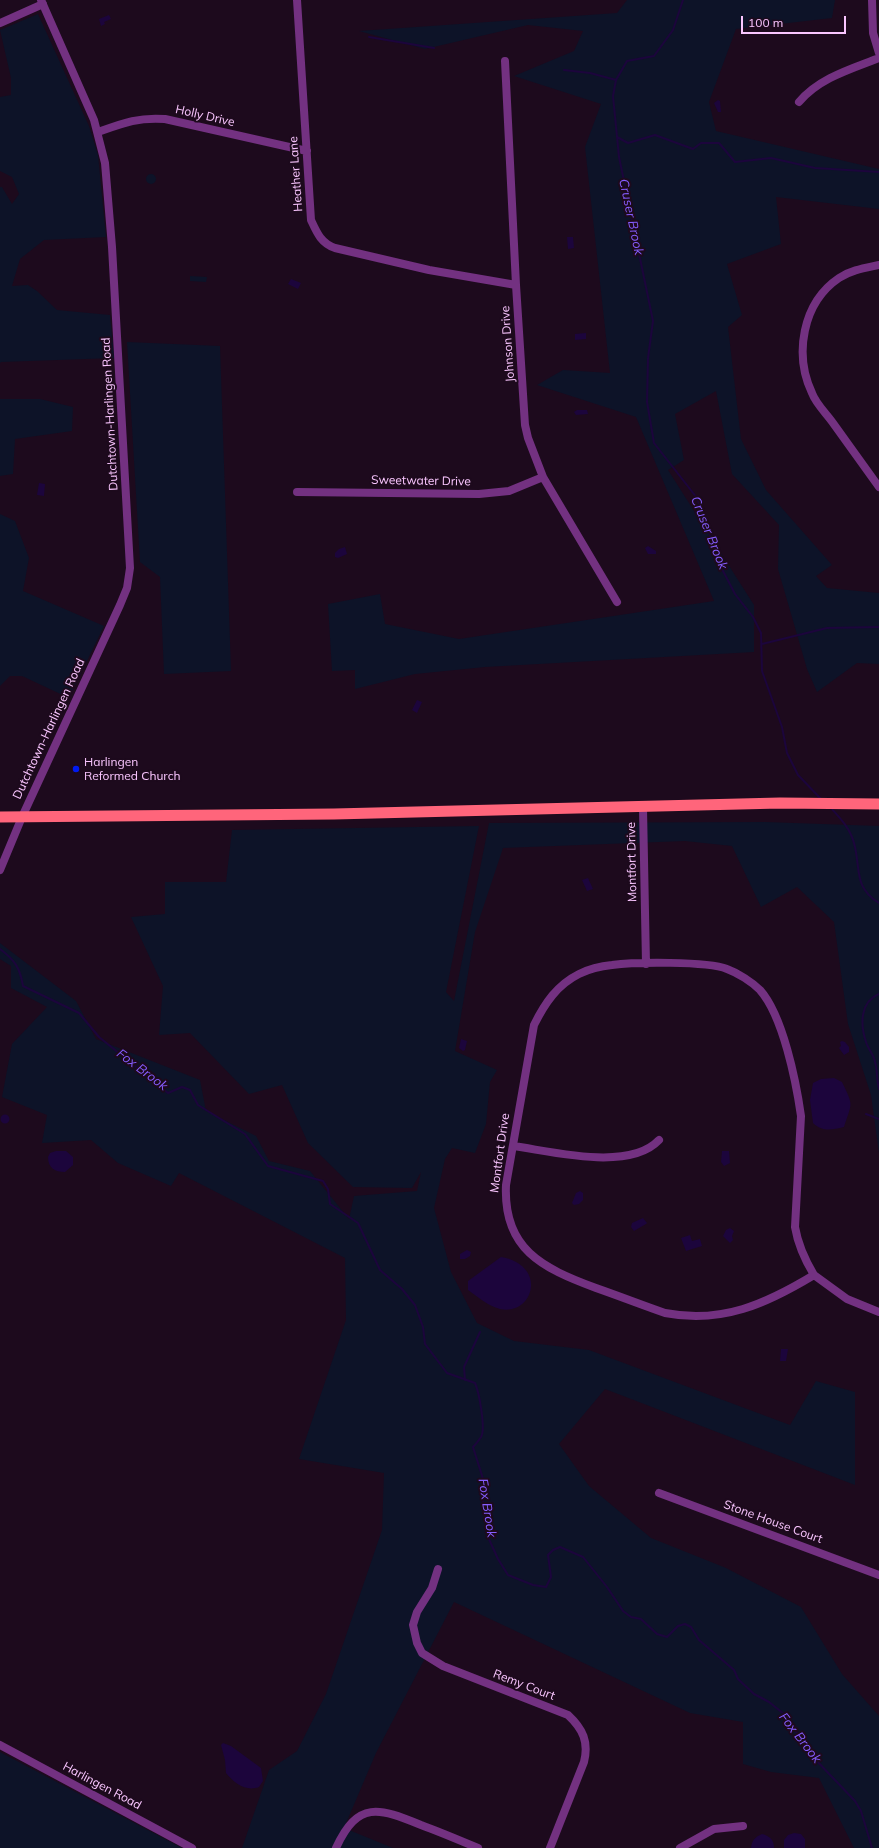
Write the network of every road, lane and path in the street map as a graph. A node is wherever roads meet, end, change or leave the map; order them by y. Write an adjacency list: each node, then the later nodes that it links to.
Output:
1 (297, 0): 10 (street, Heather Lane)
2 (872, 0): 5 (street)
3 (42, 2): 4 (street); 9 (street, Dutchtown-Harlingen Road)
4 (0, 23)
5 (879, 53)
6 (879, 58): 8 (street)
7 (505, 61): 12 (street, Johnson Drive)
8 (799, 102)
9 (98, 132): 10 (street, Holly Drive); 19 (street, Dutchtown-Harlingen Road)
10 (307, 151): 12 (street, Heather Lane)
11 (879, 265): 14 (street)
12 (516, 285): 13 (street, Johnson Drive)
13 (543, 477): 15 (street, Sweetwater Drive); 16 (street, Johnson Drive)
14 (879, 487)
15 (297, 492)
16 (617, 602)
17 (879, 804): 18 (highway)
18 (643, 808): 19 (highway); 22 (street, Montfort Drive)
19 (22, 816): 20 (highway); 21 (street)
20 (0, 817)
21 (0, 870)
22 (646, 964): 24 (street, Montfort Drive); 25 (street, Montfort Drive)
23 (659, 1140): 24 (street)
24 (513, 1146): 25 (street, Montfort Drive)
25 (814, 1275): 26 (street, Montfort Drive)
26 (879, 1312)
27 (659, 1493): 29 (street, Stone House Court)
28 (438, 1569): 35 (street, Remy Court)
29 (879, 1575)
30 (0, 1745): 32 (street, Harlingen Road)
31 (743, 1826): 36 (street)
32 (192, 1848)
33 (336, 1848): 34 (street)
34 (478, 1848)
35 (550, 1848)
36 (680, 1848)

